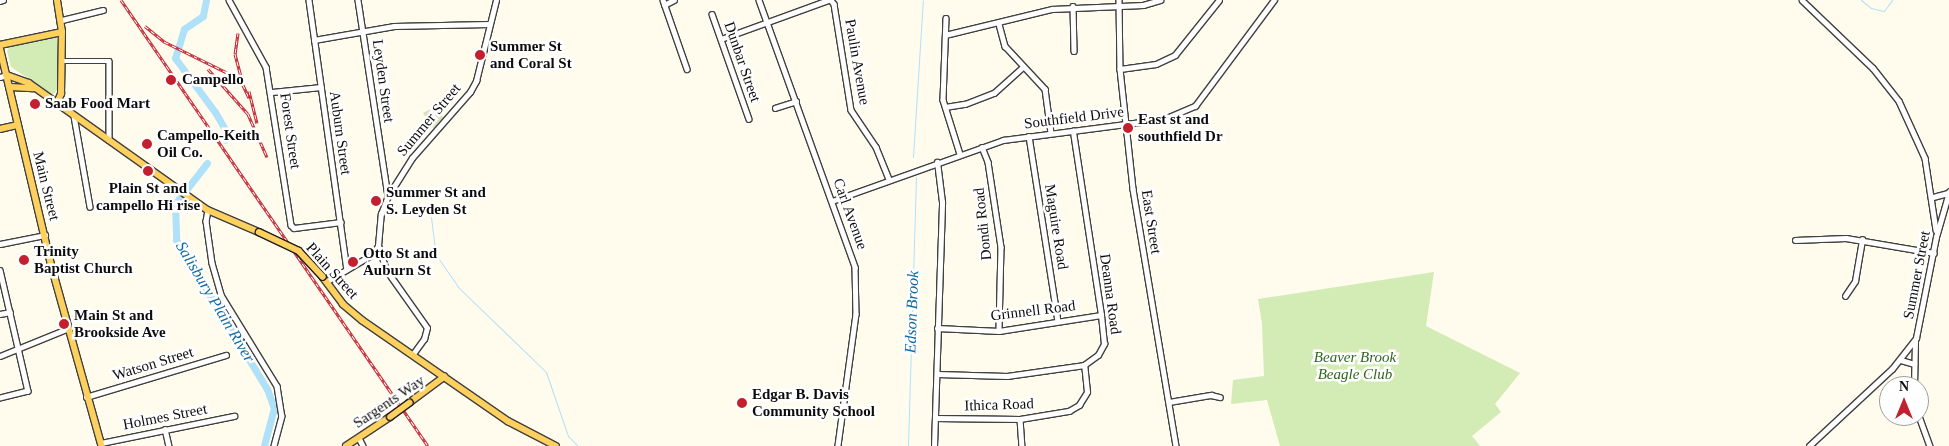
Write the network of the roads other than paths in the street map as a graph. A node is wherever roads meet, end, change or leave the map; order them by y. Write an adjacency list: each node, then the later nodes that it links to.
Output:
1 (57, 0): 19 (main road)
2 (229, 0): 39 (street, Forest Street)
3 (308, 0): 27 (street, Auburn Street)
4 (358, 0): 23 (street, Leyden Street)
5 (496, 0): 21 (street, Summer Street)
6 (674, 0): 13 (street)
7 (759, 0): 20 (street, Carl Avenue)
8 (827, 0): 20 (street); 56 (street, Paulin Avenue)
9 (1160, 0): 14 (street)
10 (1219, 0): 32 (street)
11 (1274, 0): 47 (street, Southfield Drive)
12 (1802, 0): 59 (street)
13 (664, 3): 33 (street)
14 (1118, 3): 15 (street); 32 (street, East Street)
15 (1073, 6): 22 (street); 29 (street)
16 (103, 10): 19 (street)
17 (712, 14): 26 (street, Dunbar Street)
18 (946, 18): 25 (street)
19 (62, 20): 24 (main road)
20 (767, 22): 26 (street); 40 (street, Carl Avenue)
21 (489, 24): 23 (street); 58 (street, Summer Street)
22 (999, 24): 25 (street); 31 (street)
23 (363, 31): 27 (street); 58 (street, Leyden Street)
24 (62, 32): 28 (main road); 30 (main road)
25 (945, 35): 42 (street)
26 (721, 39): 45 (street, Dunbar Street)
27 (314, 40): 37 (street, Auburn Street)
28 (0, 46): 34 (main road, Main Street)
29 (1074, 51)
30 (62, 61): 41 (main road); 52 (street)
31 (1023, 67): 42 (street); 50 (street)
32 (1120, 68): 47 (street, East Street)
33 (687, 69)
34 (7, 75): 35 (street); 36 (main road, Main Street); 38 (main road, Plain Street)
35 (0, 77)
36 (11, 87): 38 (main road); 46 (main road, Main Street)
37 (321, 87): 39 (street); 65 (street, Auburn Street)
38 (34, 88): 41 (main road, Plain Street)
39 (272, 92): 65 (street, Forest Street)
40 (796, 101): 43 (street, Dunbar Street); 60 (street, Carl Avenue)
41 (56, 104): 44 (main road, Plain Street)
42 (945, 107): 54 (street)
43 (775, 108)
44 (74, 116): 52 (main road, Plain Street); 63 (street)
45 (749, 119)
46 (18, 125): 48 (main road); 66 (main road, Main Street)
47 (1126, 125): 49 (street, Southfield Drive); 98 (street, East Street)
48 (0, 129)
49 (1073, 131): 50 (street, Southfield Drive); 79 (street, Deanna Road)
50 (1051, 133): 51 (street, Southfield Drive)
51 (1029, 136): 53 (street, Southfield Drive); 80 (street, Maguire Road)
52 (109, 140): 64 (main road, Plain Street)
53 (982, 147): 54 (street, Southfield Drive); 83 (street, Dondi Road)
54 (960, 154): 55 (street, Southfield Drive)
55 (937, 162): 56 (street, Southfield Drive); 82 (street)
56 (889, 180): 60 (street, Southfield Drive)
57 (1949, 192): 59 (street); 61 (street, Summer Street)
58 (388, 196): 71 (street, Summer Street)
59 (1933, 197): 62 (street)
60 (832, 201): 111 (street, Carl Avenue)
61 (1946, 201): 62 (street); 67 (street, Summer Street)
62 (1934, 203): 67 (street)
63 (90, 207)
64 (208, 210): 75 (main road, Plain Street, bridge); 107 (street)
65 (341, 222): 73 (street, Auburn Street)
66 (45, 235): 70 (street); 81 (main road, Main Street)
67 (1936, 237): 72 (street, Summer Street)
68 (1795, 240): 69 (street)
69 (1862, 240): 72 (street); 76 (street)
70 (0, 244)
71 (378, 246): 73 (street); 86 (street, Summer Street)
72 (1934, 253): 84 (street, Summer Street)
73 (347, 269): 75 (street)
74 (0, 270): 77 (street)
75 (324, 280): 86 (main road, Plain Street)
76 (1845, 296)
77 (10, 312): 78 (street); 85 (street)
78 (0, 314)
79 (1101, 315): 80 (street, Grinnell Road); 91 (street, Deanna Road)
80 (1058, 321): 83 (street, Grinnell Road)
81 (69, 328): 85 (street); 95 (main road, Main Street)
82 (937, 328): 83 (street, Grinnell Road); 92 (street)
83 (999, 331)
84 (1916, 338): 89 (street, Summer Street); 90 (street)
85 (19, 348): 87 (street); 97 (street)
86 (413, 354): 93 (main road, Plain Street)
87 (0, 356)
88 (226, 356): 95 (street, Watson Street)
89 (1900, 360): 90 (street); 115 (street, Summer Street)
90 (1914, 364): 94 (street)
91 (1084, 365): 92 (street); 101 (street, Ithica Road)
92 (937, 374): 100 (street)
93 (444, 376): 104 (main road, Sargents Way, bridge); 110 (main road, Plain Street)
94 (1914, 376)
95 (86, 397): 105 (main road, Main Street)
96 (1220, 397): 98 (street)
97 (0, 398)
98 (1169, 402): 114 (street, East Street)
99 (234, 416): 103 (street, Holmes Street)
100 (935, 418): 101 (street, Ithica Road); 112 (street)
101 (1020, 419): 113 (street)
102 (1923, 426): 116 (street)
103 (165, 429): 105 (street, Holmes Street); 106 (street)
104 (359, 438): 108 (main road, Sargents Way); 109 (street)
105 (101, 444)
106 (169, 446)
107 (274, 446)
108 (346, 446)
109 (363, 446)
110 (556, 446)
111 (838, 446)
112 (934, 446)
113 (1022, 446)
114 (1176, 446)
115 (1808, 446)
116 (1930, 446)

